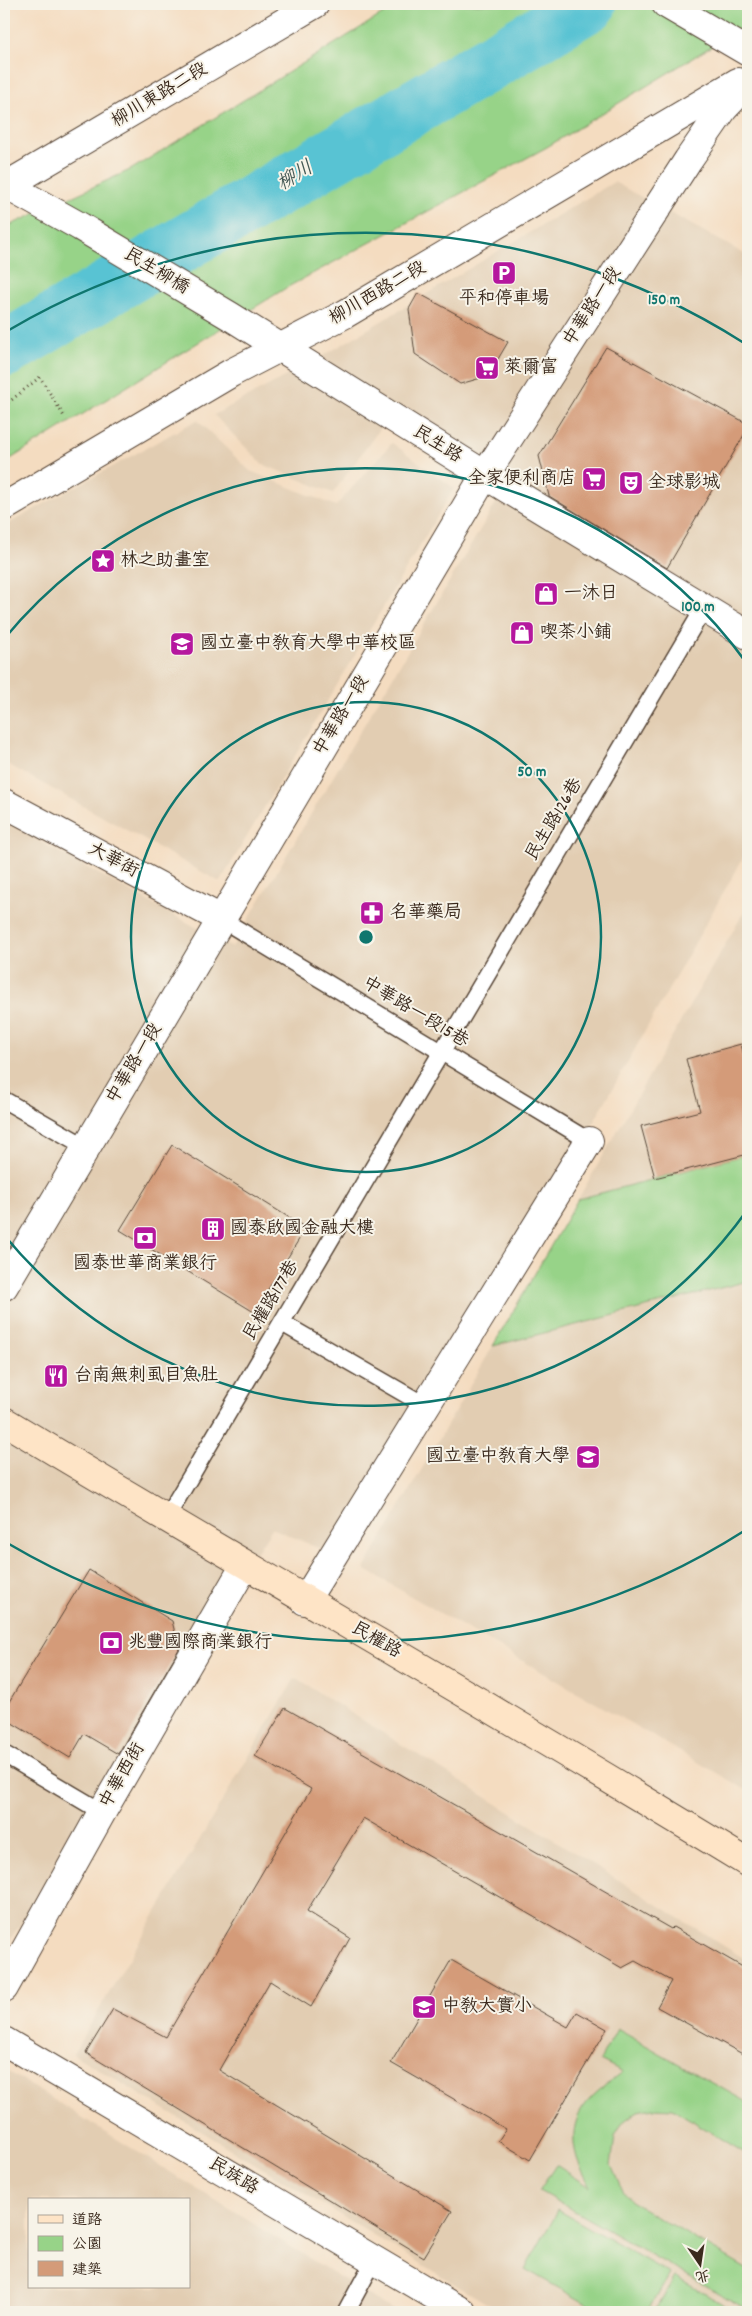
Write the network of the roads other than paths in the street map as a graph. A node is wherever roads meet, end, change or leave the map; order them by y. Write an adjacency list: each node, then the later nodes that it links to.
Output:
1 (315, 4): 6 (street, 柳川東路二段)
2 (674, 8): 3 (street)
3 (748, 52)
4 (748, 75): 8 (street, 柳川西路二段)
5 (748, 83): 9 (street, 中華路一段)
6 (5, 186): 7 (street, 民生柳橋)
7 (230, 316): 8 (street, 民生路)
8 (281, 348): 9 (street, 民生路); 10 (street, 柳川西路二段)
9 (485, 475): 11 (street, 民生路); 14 (street, 中華路一段)
10 (4, 507)
11 (704, 608): 12 (street, 民生路); 15 (lane, 民生路126巷)
12 (748, 635)
13 (4, 803): 14 (street, 大華街)
14 (221, 919): 15 (lane, 中華路一段15巷); 18 (street, 中華路一段)
15 (441, 1052): 17 (lane, 中華路一段15巷); 20 (lane, 民權路177巷)
16 (4, 1100): 18 (lane)
17 (588, 1141): 21 (street)
18 (86, 1147): 19 (street, 中華路一段)
19 (4, 1286)
20 (282, 1323): 21 (lane); 23 (lane, 民權路177巷)
21 (426, 1406): 25 (street)
22 (4, 1421): 23 (main road, 民權路)
23 (166, 1518): 24 (main road, 民權路)
24 (245, 1565): 25 (main road, 民權路); 27 (street, 中華西街)
25 (305, 1601): 28 (main road, 民權路)
26 (4, 1754): 27 (lane)
27 (102, 1812): 29 (street, 中華西街)
28 (748, 1863)
29 (4, 1988)
30 (4, 2041): 31 (street, 民族路)
31 (374, 2260): 32 (lane); 33 (street, 民族路)
32 (346, 2312)
33 (462, 2312)

